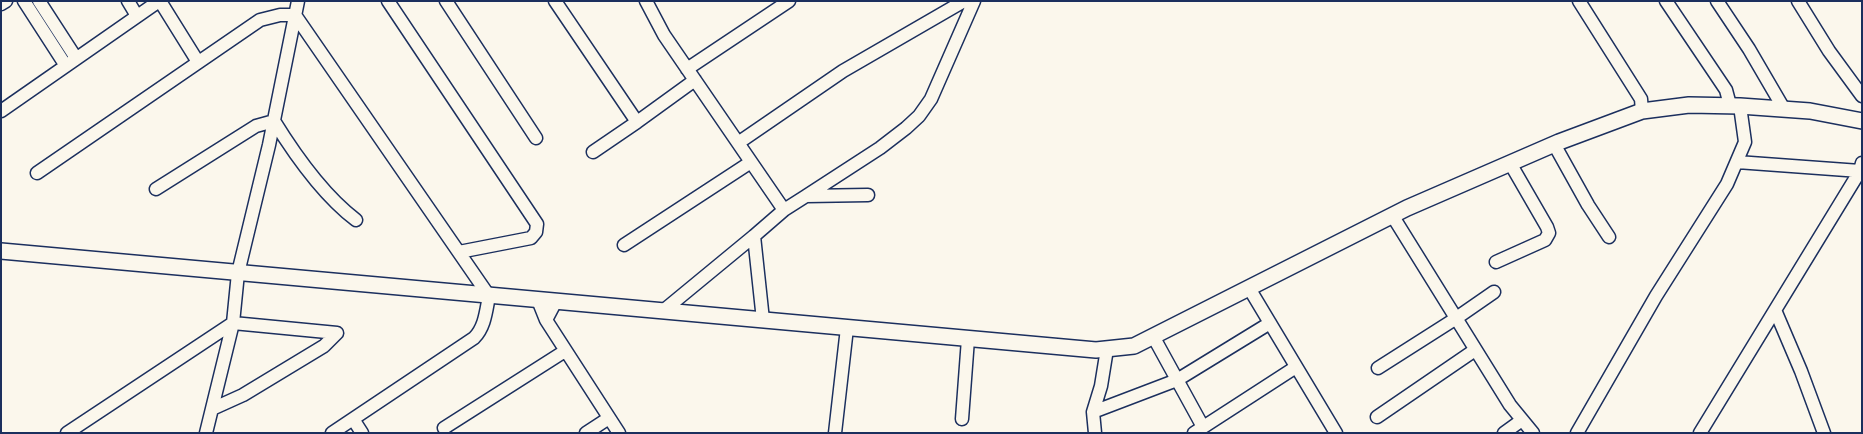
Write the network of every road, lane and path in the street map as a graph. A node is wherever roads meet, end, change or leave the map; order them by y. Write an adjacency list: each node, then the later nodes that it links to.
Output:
1 (6, 1): 18 (street)
2 (24, 1): 23 (street)
3 (39, 1): 21 (street)
4 (128, 1): 20 (street)
5 (159, 1): 20 (street); 22 (street)
6 (298, 1): 19 (street)
7 (388, 1): 53 (street)
8 (446, 1): 34 (street)
9 (555, 1): 33 (street)
10 (646, 1): 24 (street)
11 (789, 1): 24 (street)
12 (964, 1): 35 (street)
13 (974, 1): 45 (street)
14 (1579, 1): 30 (street)
15 (1666, 1): 27 (street)
16 (1717, 1): 28 (street)
17 (1798, 1): 26 (street)
18 (1, 4)
19 (295, 15): 22 (street); 31 (street); 53 (street)
20 (137, 16): 21 (street)
21 (76, 58): 23 (street)
22 (198, 62): 42 (street)
23 (66, 66): 29 (street)
24 (687, 68): 25 (street)
25 (695, 80): 33 (street); 35 (street)
26 (1862, 96)
27 (1735, 106): 28 (street); 30 (street); 39 (street)
28 (1784, 109): 32 (street)
29 (1, 111)
30 (1642, 111): 36 (street)
31 (274, 121): 43 (street); 48 (street); 55 (street)
32 (1862, 121)
33 (637, 122): 37 (street)
34 (536, 138)
35 (738, 143): 38 (street)
36 (1554, 144): 40 (street); 50 (street)
37 (593, 152)
38 (751, 162): 46 (street); 51 (street)
39 (1737, 162): 41 (street); 98 (street)
40 (1510, 163): 47 (street); 54 (street)
41 (1861, 167): 61 (street)
42 (37, 173)
43 (156, 189)
44 (868, 195): 45 (street)
45 (806, 196): 46 (street)
46 (784, 210): 49 (street)
47 (1392, 215): 56 (street); 63 (street)
48 (356, 220)
49 (754, 236): 62 (street); 65 (street)
50 (1609, 237)
51 (624, 245)
52 (1, 252): 55 (street)
53 (459, 252): 58 (street)
54 (1496, 262)
55 (238, 273): 58 (street); 66 (street)
56 (1249, 288): 67 (street); 69 (street)
57 (1494, 292): 63 (street)
58 (489, 296): 59 (street); 81 (street)
59 (538, 300): 60 (street); 64 (street)
60 (556, 301): 62 (street); 64 (street)
61 (1775, 310): 86 (street); 99 (street)
62 (663, 311): 65 (street)
63 (1455, 319): 72 (street); 75 (street)
64 (546, 320): 73 (street)
65 (762, 320): 68 (street)
66 (233, 323): 77 (street); 77 (street); 87 (street)
67 (1270, 323): 74 (street); 76 (street)
68 (847, 328): 70 (street); 93 (street)
69 (1153, 336): 71 (street); 76 (street)
70 (968, 338): 71 (street); 82 (street)
71 (1107, 349): 78 (street)
72 (1475, 350): 79 (street); 83 (street)
73 (565, 351): 80 (street); 84 (street)
74 (1296, 367): 85 (street); 95 (street)
75 (1378, 368)
76 (1177, 380): 78 (street); 85 (street)
77 (212, 409): 88 (street)
78 (1093, 412): 94 (street)
79 (1377, 417)
80 (609, 418): 91 (street); 92 (street)
81 (353, 419): 89 (street); 90 (street)
82 (962, 419)
83 (1522, 420): 96 (street); 97 (street)
84 (444, 428)
85 (1199, 430)
86 (1821, 431)
87 (67, 433)
88 (206, 433)
89 (332, 433)
90 (362, 433)
91 (586, 433)
92 (619, 433)
93 (835, 433)
94 (1095, 433)
95 (1336, 433)
96 (1504, 433)
97 (1533, 433)
98 (1577, 433)
99 (1700, 433)

